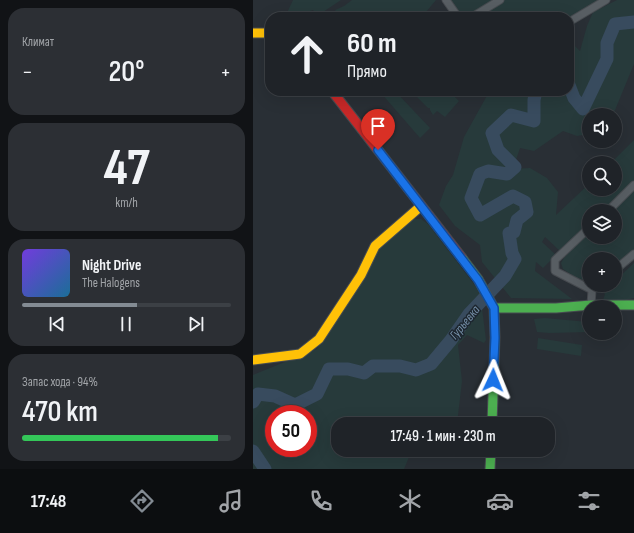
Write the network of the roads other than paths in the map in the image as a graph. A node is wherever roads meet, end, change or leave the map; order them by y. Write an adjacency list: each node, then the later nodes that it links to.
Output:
1 (445, 0): 4 (street)
2 (500, 0): 5 (street)
3 (606, 0): 6 (street)
4 (454, 12)
5 (480, 12)
6 (574, 19)
7 (265, 33): 8 (main road)
8 (253, 34)
9 (336, 96): 12 (main road)
10 (634, 185): 11 (street)
11 (615, 204)
12 (421, 206): 20 (main road); 21 (main road)
13 (582, 235): 16 (street)
14 (634, 254): 15 (street)
15 (622, 264)
16 (582, 282)
17 (622, 304): 18 (main road)
18 (634, 304)
19 (582, 306): 20 (main road)
20 (494, 308): 22 (main road)
21 (253, 360)
22 (492, 417)
23 (491, 457): 24 (main road)
24 (490, 469)

